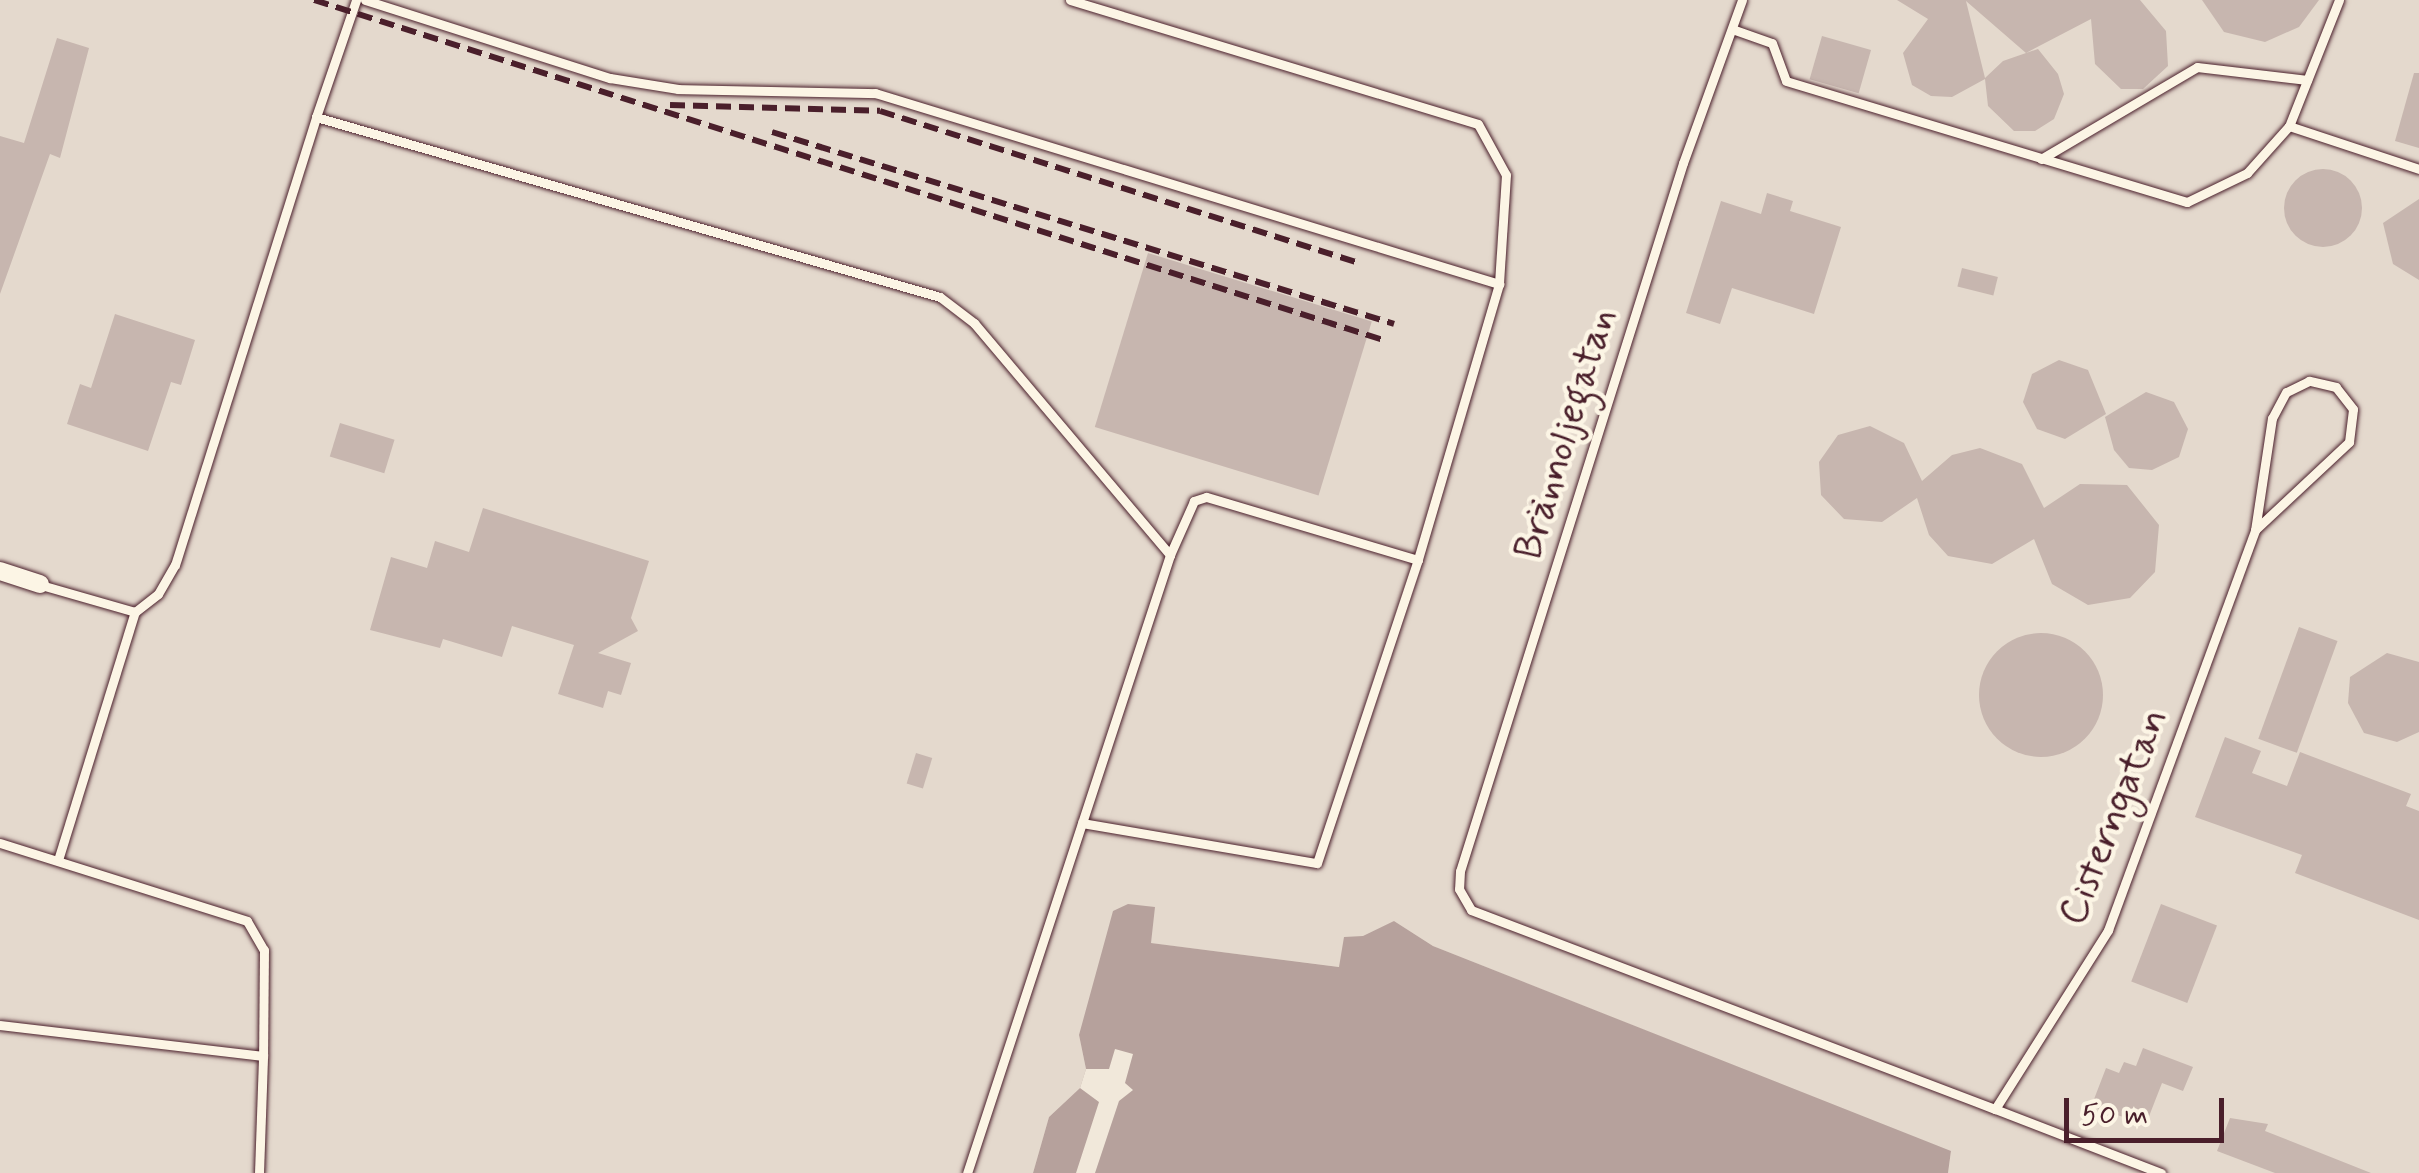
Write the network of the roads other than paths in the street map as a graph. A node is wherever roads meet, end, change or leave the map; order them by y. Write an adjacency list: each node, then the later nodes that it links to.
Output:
1 (356, 0): 8 (lane)
2 (365, 0): 12 (lane)
3 (1070, 0): 12 (lane)
4 (1742, 0): 6 (lane, Brännoljegatan)
5 (2339, 0): 7 (lane)
6 (1732, 30): 10 (lane); 24 (lane, Brännoljegatan)
7 (2306, 80): 9 (lane); 10 (lane)
8 (316, 118): 14 (lane); 18 (lane)
9 (2288, 126): 10 (lane); 11 (lane)
10 (2041, 159)
11 (2419, 169)
12 (1498, 284): 15 (lane)
13 (2255, 530): 13 (lane, Cisterngatan); 24 (lane, Cisterngatan)
14 (1170, 554): 15 (lane); 19 (lane)
15 (1418, 560): 19 (lane)
16 (0, 571): 17 (street)
17 (40, 584): 18 (lane)
18 (135, 612): 21 (lane)
19 (1082, 824): 26 (lane)
20 (0, 843): 21 (lane)
21 (58, 860): 23 (lane)
22 (0, 1025): 23 (lane)
23 (263, 1056): 25 (lane)
24 (1995, 1110): 27 (lane)
25 (259, 1173)
26 (967, 1173)
27 (2161, 1173)

